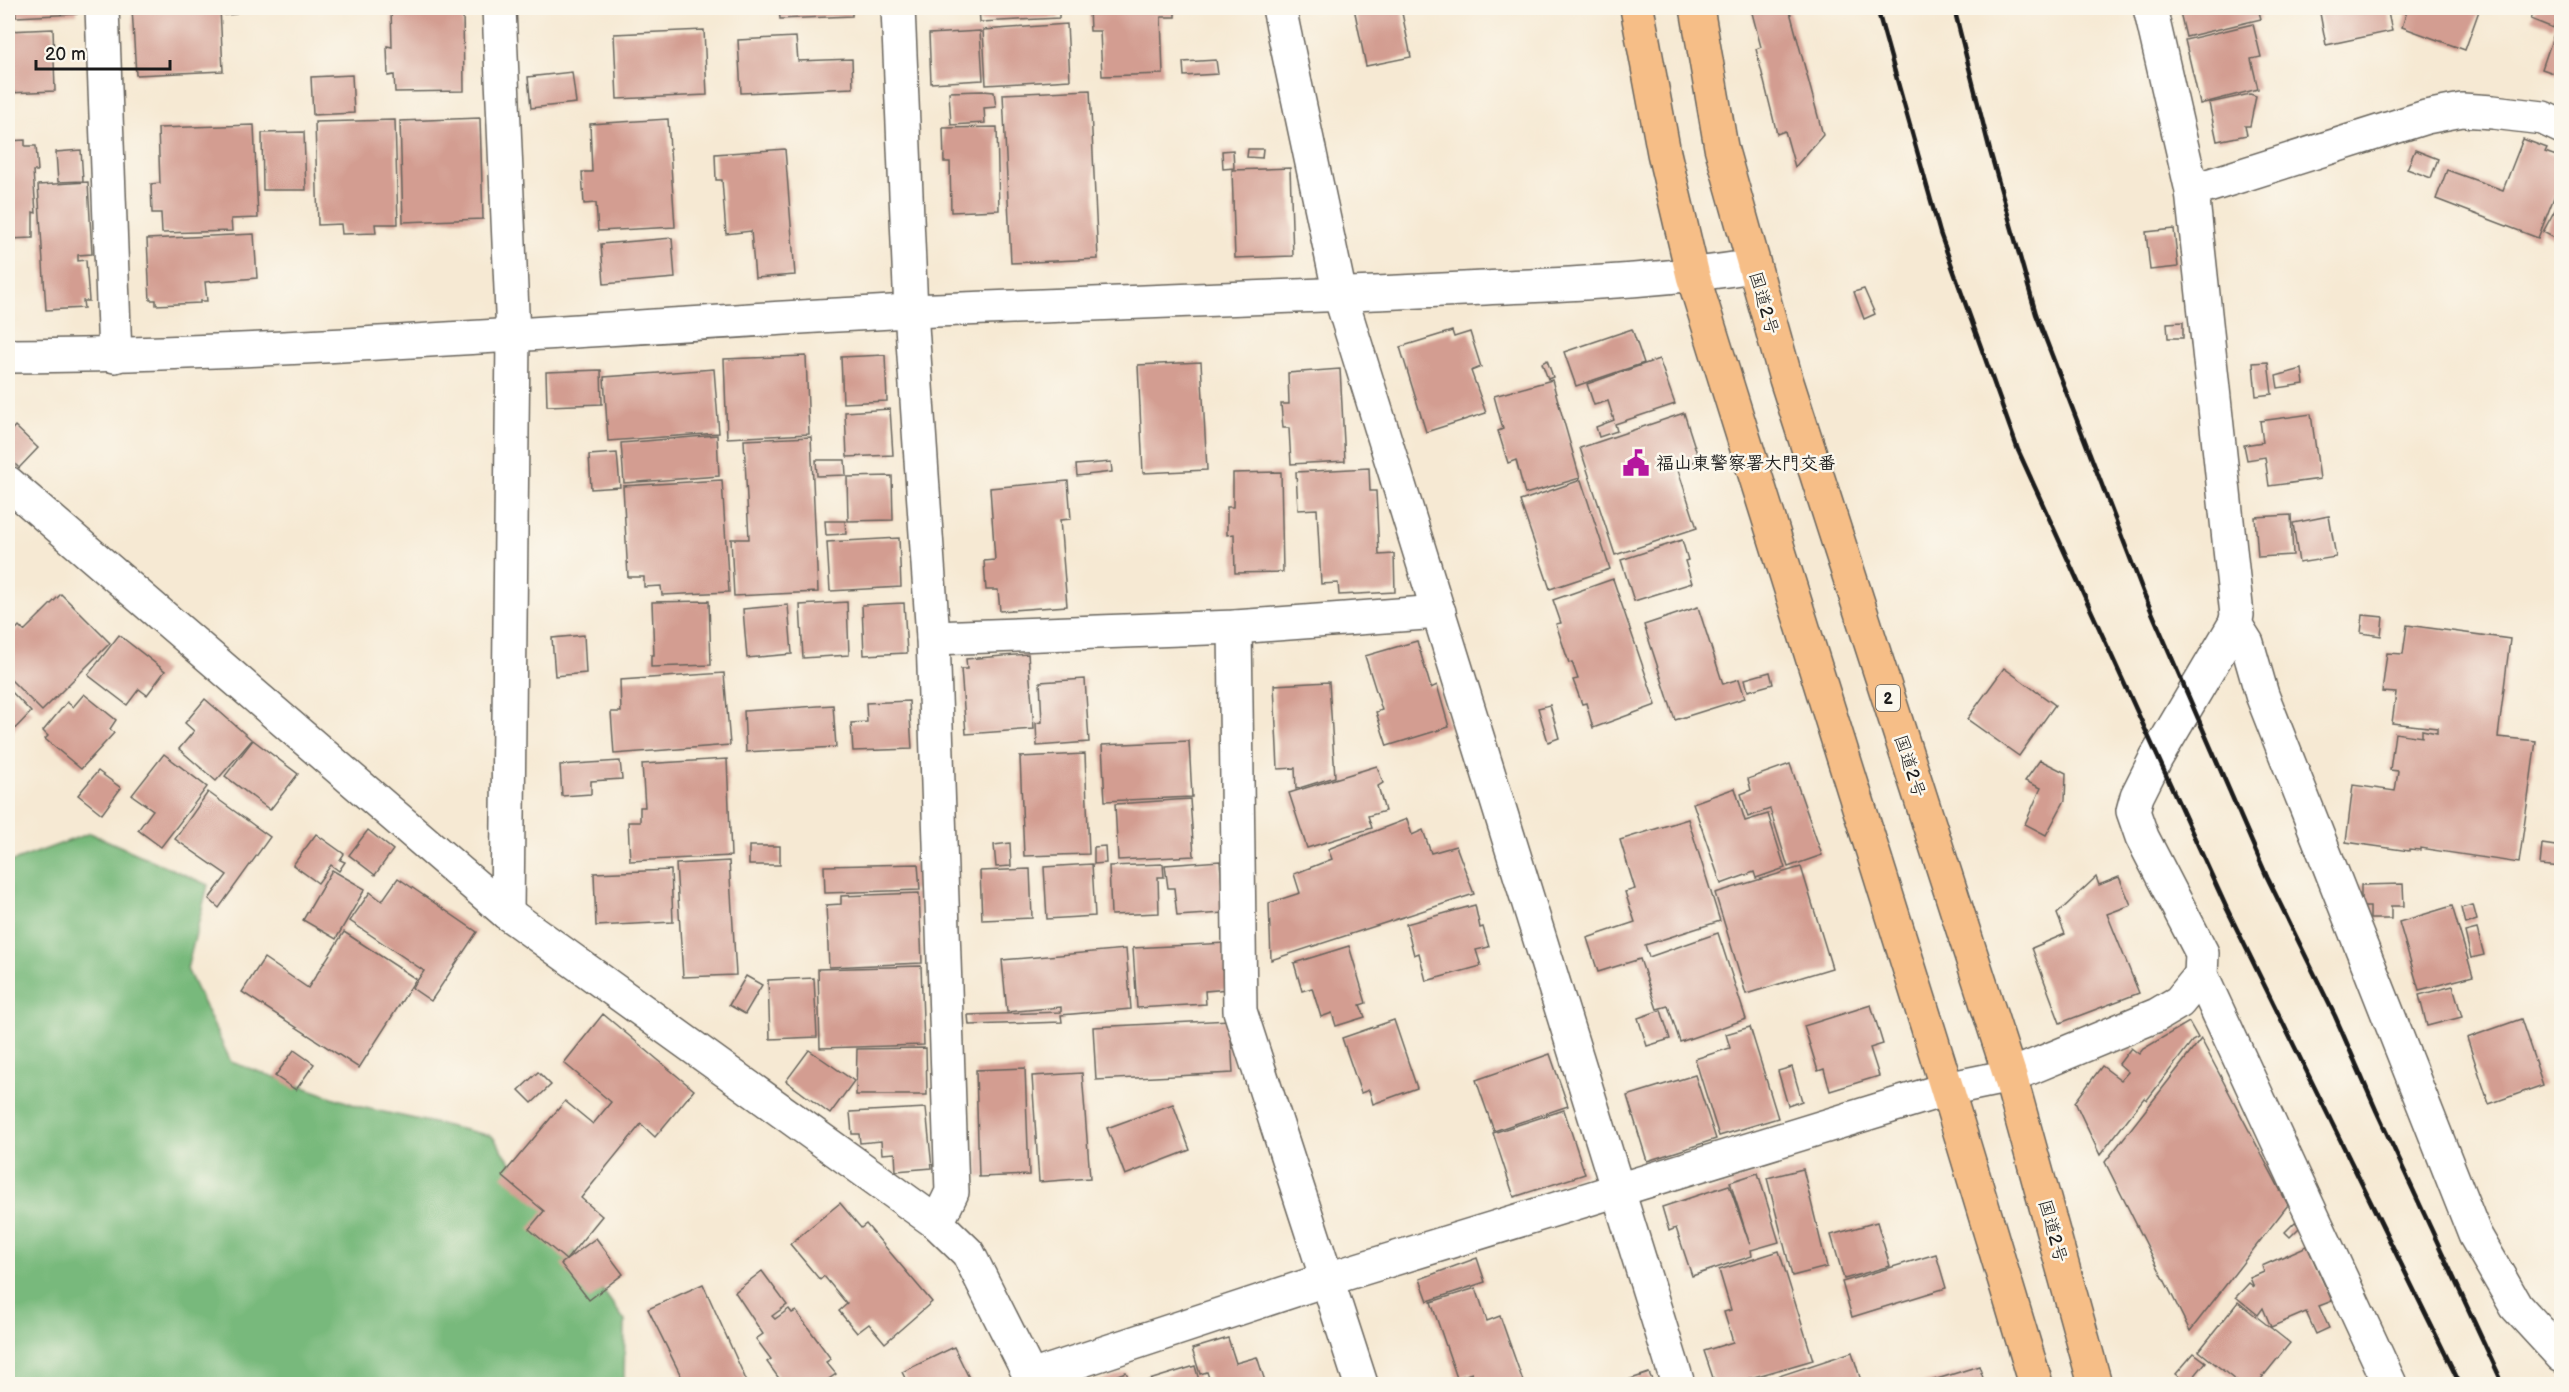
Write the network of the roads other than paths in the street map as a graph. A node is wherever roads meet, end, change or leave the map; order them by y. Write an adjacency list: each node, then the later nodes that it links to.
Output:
1 (102, 8): 16 (street)
2 (499, 8): 14 (street)
3 (898, 8): 13 (street)
4 (1279, 8): 12 (street)
5 (1637, 8): 11 (highway)
6 (1696, 8): 10 (highway, 国道2号 / 2)
7 (2150, 8): 9 (street)
8 (2562, 127): 9 (street)
9 (2192, 191): 19 (street)
10 (1753, 266): 11 (street); 24 (highway, 国道2号 / 2)
11 (1693, 276): 12 (street); 25 (highway)
12 (1340, 295): 13 (street); 18 (street)
13 (911, 311): 14 (street); 21 (street)
14 (513, 336): 16 (street); 22 (street)
15 (8, 356): 16 (street)
16 (116, 356)
17 (8, 483): 22 (street)
18 (1439, 612): 20 (street); 26 (street)
19 (2235, 624): 23 (street); 29 (street)
20 (1235, 627): 21 (street); 28 (street)
21 (933, 638): 27 (street)
22 (507, 913): 27 (street)
23 (2201, 975): 24 (street); 35 (street)
24 (2010, 1076): 25 (street); 34 (highway, 国道2号 / 2)
25 (1947, 1089): 26 (street); 33 (highway)
26 (1617, 1192): 28 (street); 32 (street)
27 (937, 1224): 30 (street)
28 (1328, 1279): 30 (street); 31 (street)
29 (2561, 1356)
30 (1032, 1381)
31 (1361, 1384)
32 (1678, 1384)
33 (2036, 1384)
34 (2095, 1384)
35 (2390, 1384)

